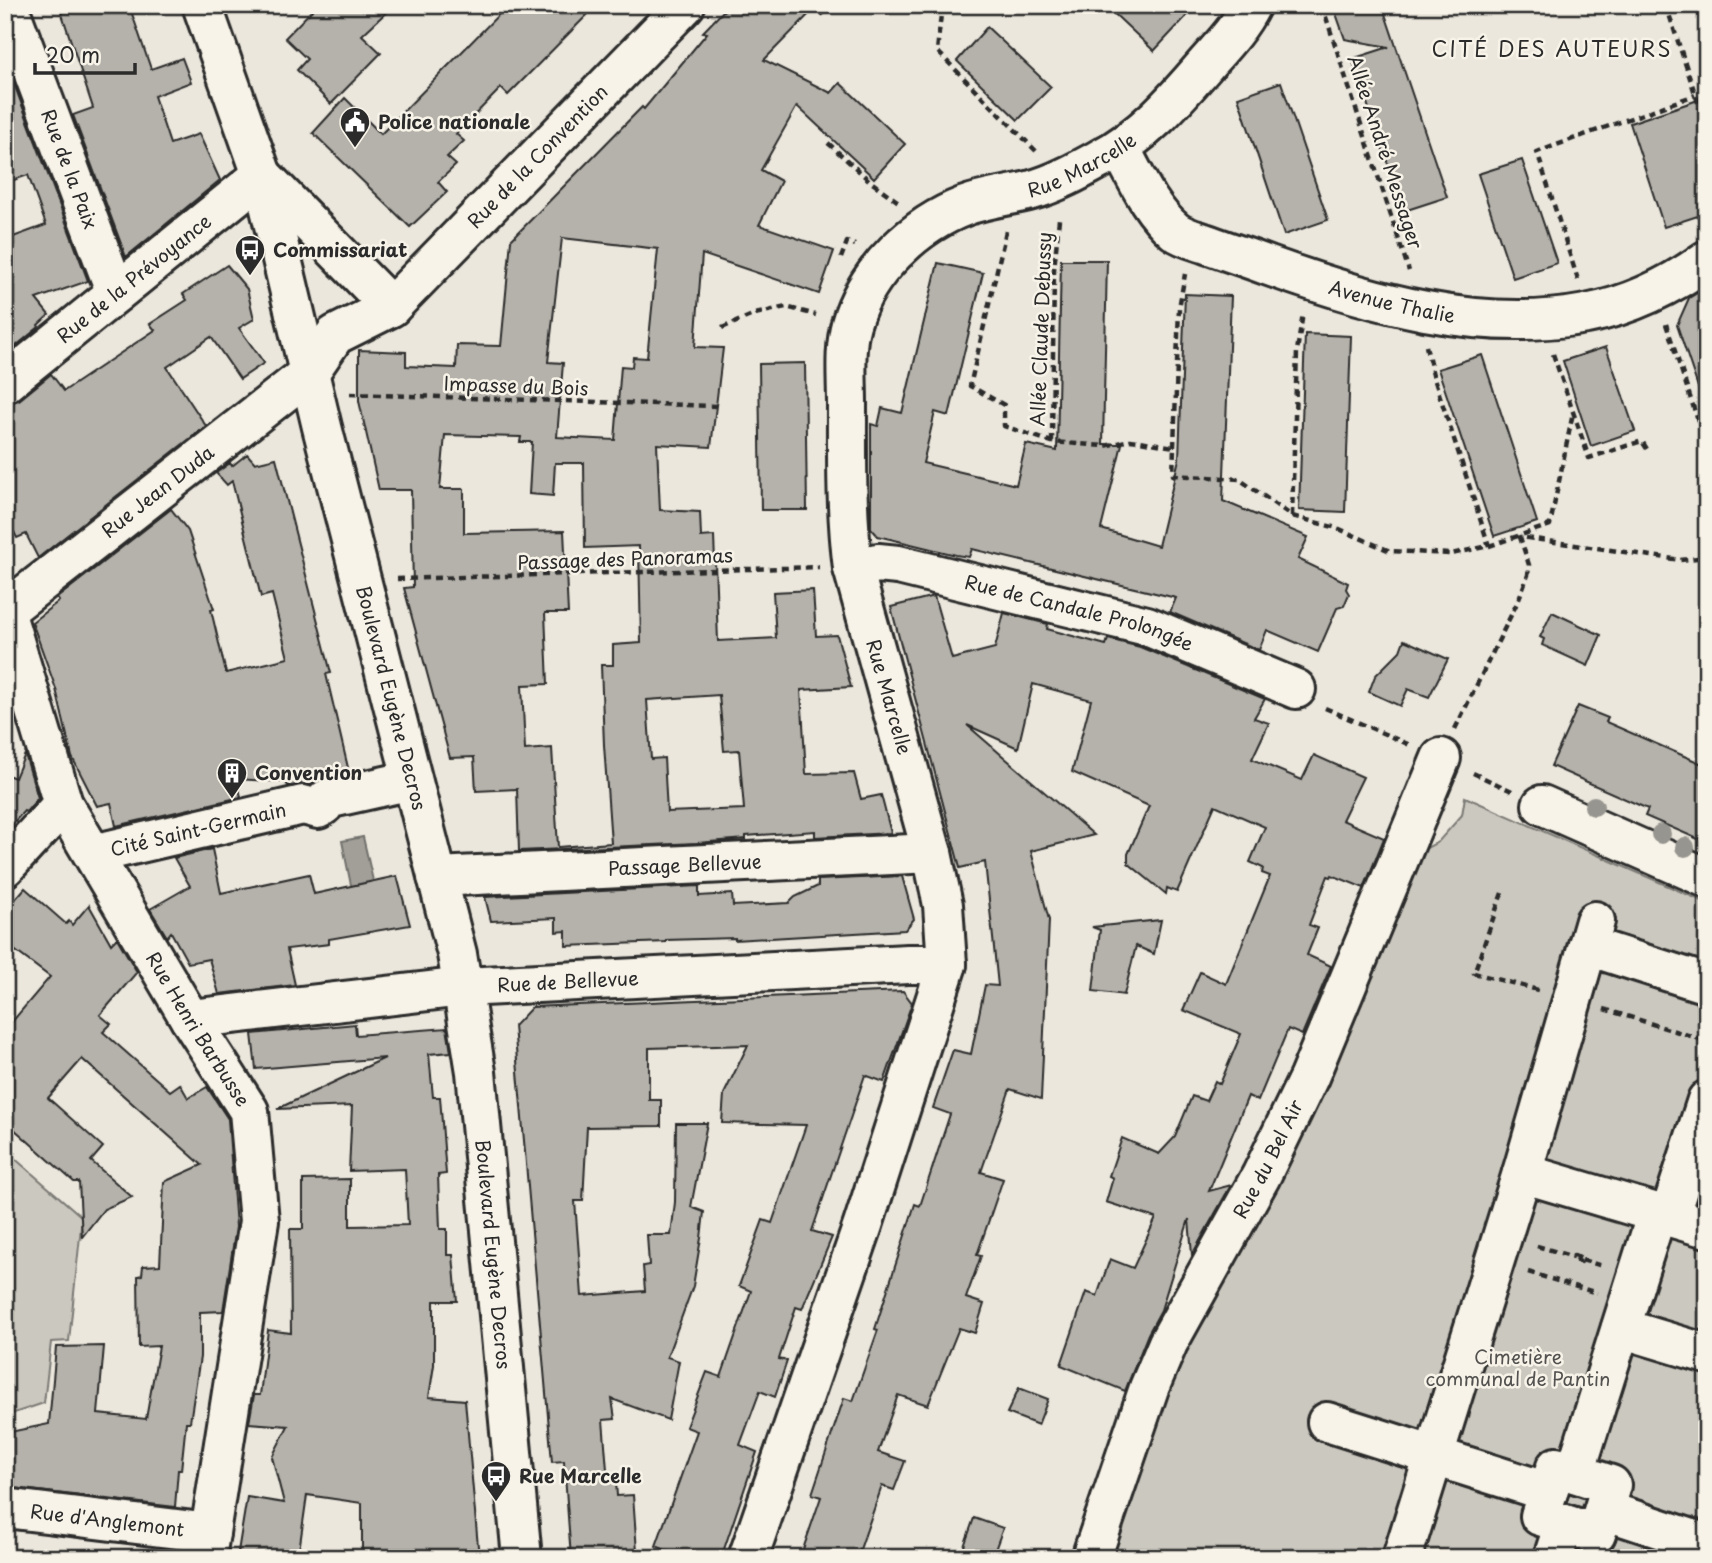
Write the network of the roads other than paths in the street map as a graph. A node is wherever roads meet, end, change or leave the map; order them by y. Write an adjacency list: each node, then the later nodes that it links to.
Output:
1 (8, 5): 8 (street, Rue de la Paix)
2 (202, 5): 6 (street, Boulevard Eugène Decros)
3 (685, 5): 9 (street, Rue de la Convention)
4 (1245, 8): 5 (street, Rue Marcelle)
5 (1120, 148): 7 (street, Avenue Thalie); 12 (street, Rue Marcelle)
6 (262, 175): 8 (street, Rue de la Prévoyance); 9 (street); 11 (street, Boulevard Eugène Decros)
7 (1707, 260)
8 (116, 293): 10 (street, Rue de la Prévoyance)
9 (391, 307): 11 (street, Rue de la Convention)
10 (5, 383)
11 (312, 383): 13 (street, Rue Jean Duda); 16 (street, Boulevard Eugène Decros)
12 (839, 567): 14 (street, Rue de Candale Prolongée); 19 (street, Rue Marcelle)
13 (5, 611): 17 (street, Rue Henri Barbusse)
14 (1307, 696)
15 (1441, 758): 42 (street, Rue du Bel Air)
16 (412, 780): 20 (street, Cité Saint-Germain); 22 (street, Boulevard Eugène Decros)
17 (63, 804): 20 (street, Rue Henri Barbusse); 21 (street)
18 (1542, 805): 23 (street)
19 (932, 853): 22 (street, Passage Bellevue); 24 (street, Rue Marcelle)
20 (93, 854): 27 (street, Rue Henri Barbusse)
21 (5, 867)
22 (437, 877): 26 (street, Boulevard Eugène Decros)
23 (1707, 878)
24 (947, 964): 26 (street, Rue de Bellevue); 41 (street, Rue Marcelle)
25 (1707, 984): 29 (street)
26 (463, 987): 27 (street, Rue de Bellevue); 40 (street, Boulevard Eugène Decros)
27 (190, 1019): 39 (street, Rue Henri Barbusse)
28 (1707, 1100): 30 (street)
29 (1522, 1173): 30 (street); 35 (street)
30 (1663, 1215): 31 (street); 32 (street)
31 (1707, 1228)
32 (1621, 1328): 33 (street); 37 (street)
33 (1707, 1354)
34 (1327, 1422): 35 (street)
35 (1433, 1455): 37 (street); 43 (street)
36 (5, 1508): 39 (street, Rue d'Anglemont)
37 (1560, 1512): 38 (street)
38 (1707, 1544): 44 (street)
39 (208, 1545)
40 (522, 1558)
41 (748, 1558)
42 (1091, 1558)
43 (1402, 1558)
44 (1703, 1558)

